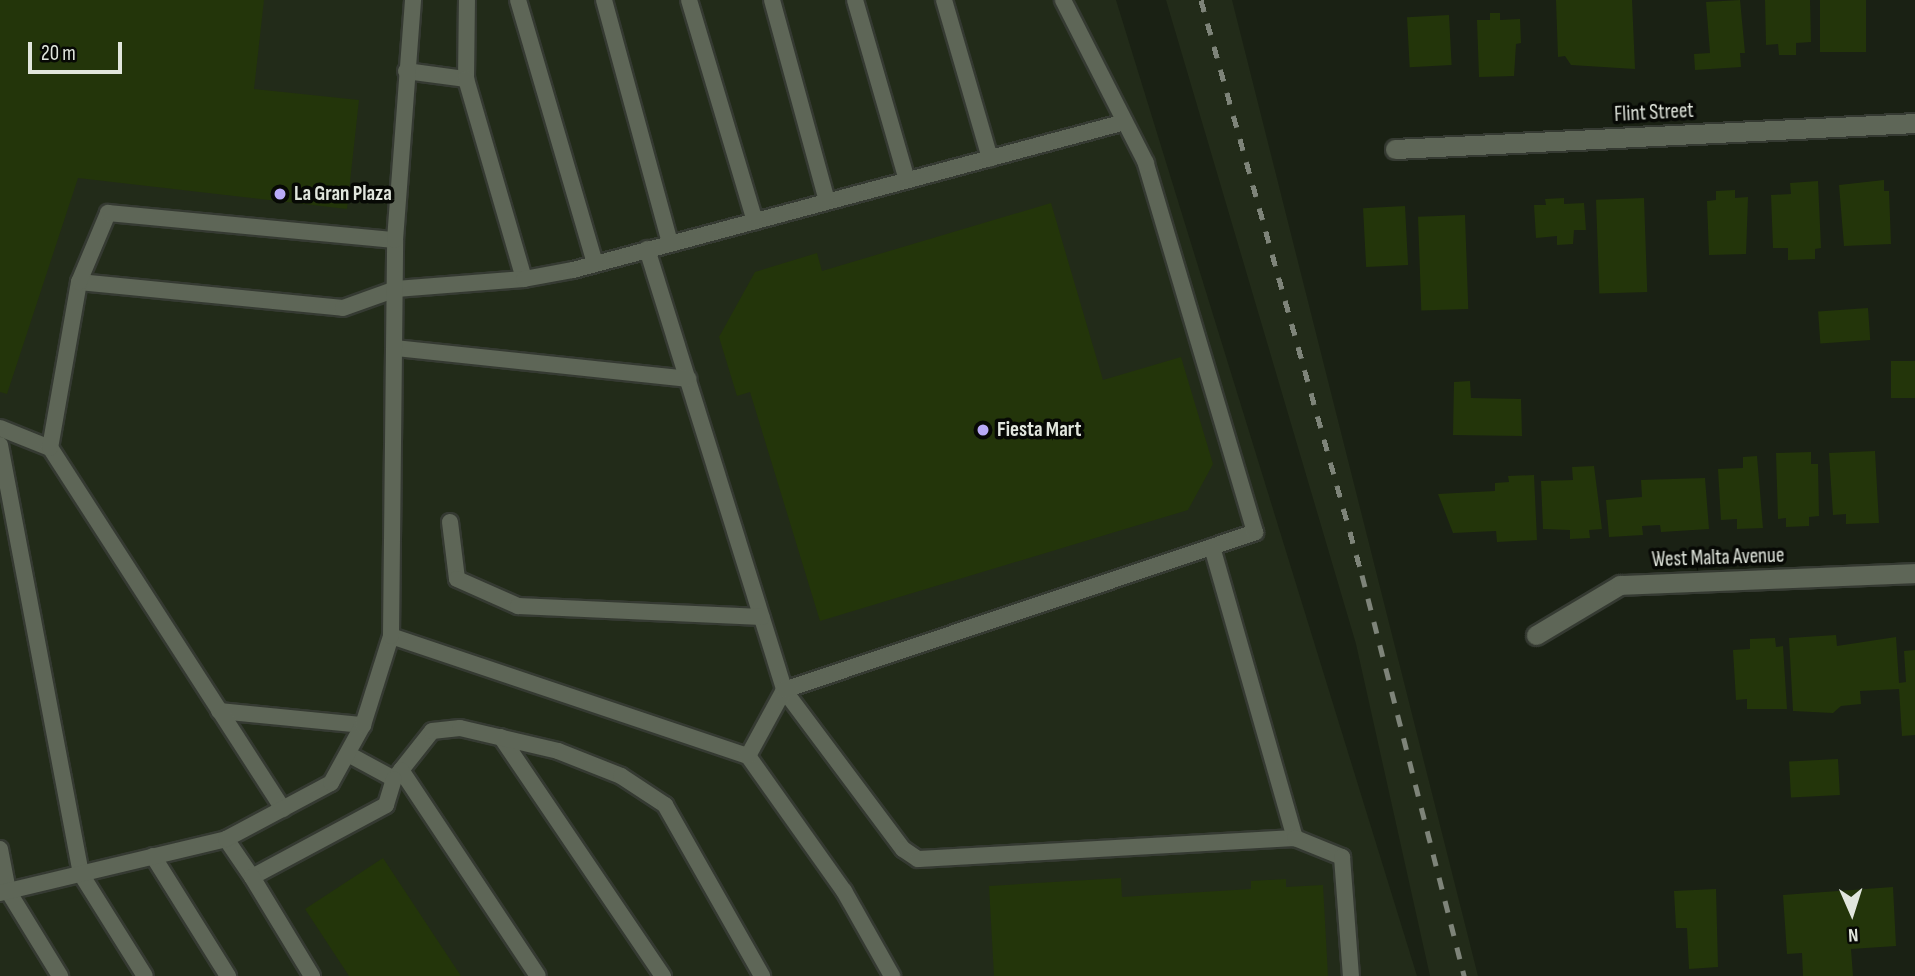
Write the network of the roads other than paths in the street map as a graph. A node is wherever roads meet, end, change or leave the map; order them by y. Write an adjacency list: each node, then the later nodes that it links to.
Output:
1 (413, 0): 10 (lane)
2 (467, 0): 11 (lane)
3 (518, 0): 22 (lane)
4 (604, 0): 20 (lane)
5 (689, 0): 18 (lane)
6 (772, 0): 17 (lane)
7 (855, 0): 16 (lane)
8 (944, 0): 15 (lane)
9 (1063, 0): 12 (lane)
10 (406, 71): 11 (lane); 19 (lane)
11 (466, 79): 23 (lane)
12 (1125, 122): 15 (lane); 32 (lane)
13 (1915, 123): 14 (street, Flint Street)
14 (1395, 149)
15 (990, 158): 16 (lane)
16 (907, 180): 17 (lane)
17 (827, 201): 18 (lane)
18 (755, 221): 20 (lane)
19 (395, 240): 24 (lane); 25 (lane)
20 (670, 243): 21 (lane)
21 (647, 249): 22 (lane); 27 (lane)
22 (595, 264): 23 (lane)
23 (524, 279): 25 (lane)
24 (79, 282): 25 (lane); 30 (lane)
25 (396, 289): 26 (lane)
26 (395, 348): 27 (lane); 35 (lane)
27 (688, 379): 34 (lane)
28 (0, 428): 30 (lane)
29 (0, 445): 49 (lane)
30 (50, 448): 38 (lane)
31 (450, 522): 34 (lane)
32 (1212, 547): 37 (lane); 45 (lane)
33 (1915, 573): 36 (street, West Malta Avenue)
34 (762, 617): 37 (lane)
35 (391, 635): 39 (lane); 42 (lane)
36 (1536, 635)
37 (784, 690): 42 (lane); 45 (lane)
38 (219, 712): 39 (lane); 44 (lane)
39 (363, 724): 41 (lane)
40 (501, 737): 43 (lane); 57 (lane); 58 (lane)
41 (348, 754): 43 (lane); 44 (lane)
42 (748, 756): 59 (lane)
43 (398, 774): 50 (lane); 56 (lane)
44 (283, 809): 46 (lane)
45 (1295, 838): 60 (lane)
46 (226, 839): 48 (lane); 50 (lane)
47 (0, 849): 51 (lane)
48 (153, 856): 49 (lane); 54 (lane)
49 (81, 874): 51 (lane); 53 (lane)
50 (252, 877): 55 (lane)
51 (4, 892): 52 (lane)
52 (60, 976)
53 (145, 976)
54 (228, 976)
55 (312, 976)
56 (538, 976)
57 (663, 976)
58 (762, 976)
59 (892, 976)
60 (1351, 976)

